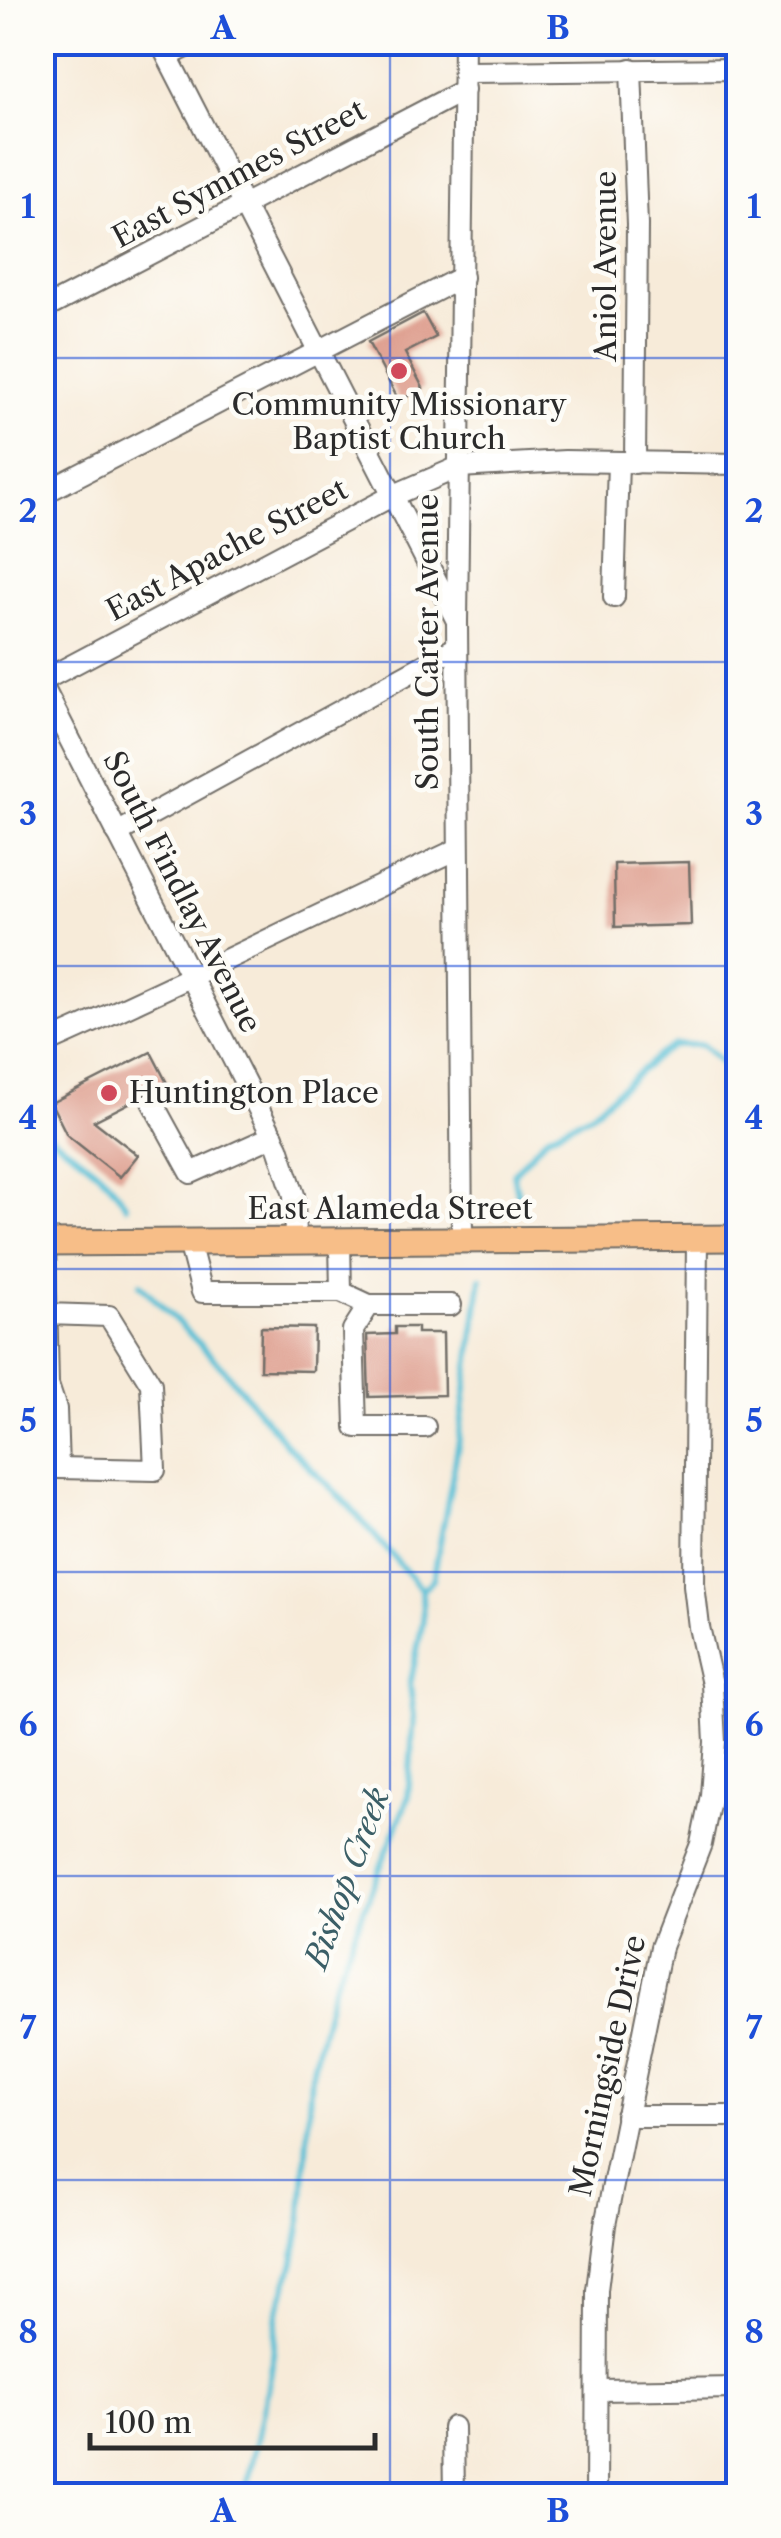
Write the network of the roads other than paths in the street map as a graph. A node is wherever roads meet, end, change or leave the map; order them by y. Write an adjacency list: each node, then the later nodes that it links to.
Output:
1 (197, 42): 3 (street)
2 (464, 42): 6 (street, South Carter Avenue)
3 (164, 49): 7 (street)
4 (632, 69): 5 (street, East Symmes Street); 6 (street, East Symmes Street); 11 (street, Aniol Avenue)
5 (738, 69)
6 (464, 81): 7 (street, East Symmes Street); 8 (street, South Carter Avenue)
7 (244, 206): 9 (street, East Symmes Street); 10 (street)
8 (462, 277): 10 (street); 13 (street, South Carter Avenue)
9 (42, 310)
10 (318, 350): 14 (street); 15 (street)
11 (626, 462): 12 (street, East Apache Street); 13 (street, East Apache Street); 16 (street, Aniol Avenue)
12 (738, 464)
13 (460, 467): 15 (street, East Apache Street); 17 (street, South Carter Avenue)
14 (42, 494)
15 (392, 496): 17 (street); 19 (street, East Apache Street)
16 (614, 596)
17 (457, 622): 18 (street, South Carter Avenue)
18 (457, 647): 20 (street); 21 (street, South Carter Avenue)
19 (42, 683): 20 (street, South Findlay Avenue)
20 (117, 833): 22 (street, South Findlay Avenue)
21 (458, 849): 22 (street); 28 (street, South Carter Avenue)
22 (192, 976): 23 (street); 25 (street, South Findlay Avenue)
23 (42, 1045)
24 (152, 1102): 25 (street)
25 (273, 1136): 30 (street, South Findlay Avenue)
26 (697, 1238): 27 (main road, East Alameda Street); 28 (main road, East Alameda Street); 39 (street, Morningside Drive)
27 (738, 1238)
28 (462, 1241): 31 (main road, East Alameda Street)
29 (189, 1242): 30 (main road, East Alameda Street); 32 (main road, East Alameda Street); 33 (street)
30 (296, 1242): 31 (main road, East Alameda Street)
31 (340, 1242): 33 (street)
32 (44, 1243): 36 (street)
33 (340, 1292): 34 (street)
34 (368, 1305): 35 (street); 38 (street)
35 (451, 1305)
36 (46, 1314): 37 (street); 37 (street)
37 (45, 1385)
38 (425, 1427)
39 (626, 2116): 40 (street); 42 (street, Morningside Drive)
40 (738, 2116)
41 (738, 2388): 42 (street)
42 (598, 2390): 45 (street, Morningside Drive)
43 (454, 2427): 44 (street)
44 (454, 2496)
45 (596, 2496)

